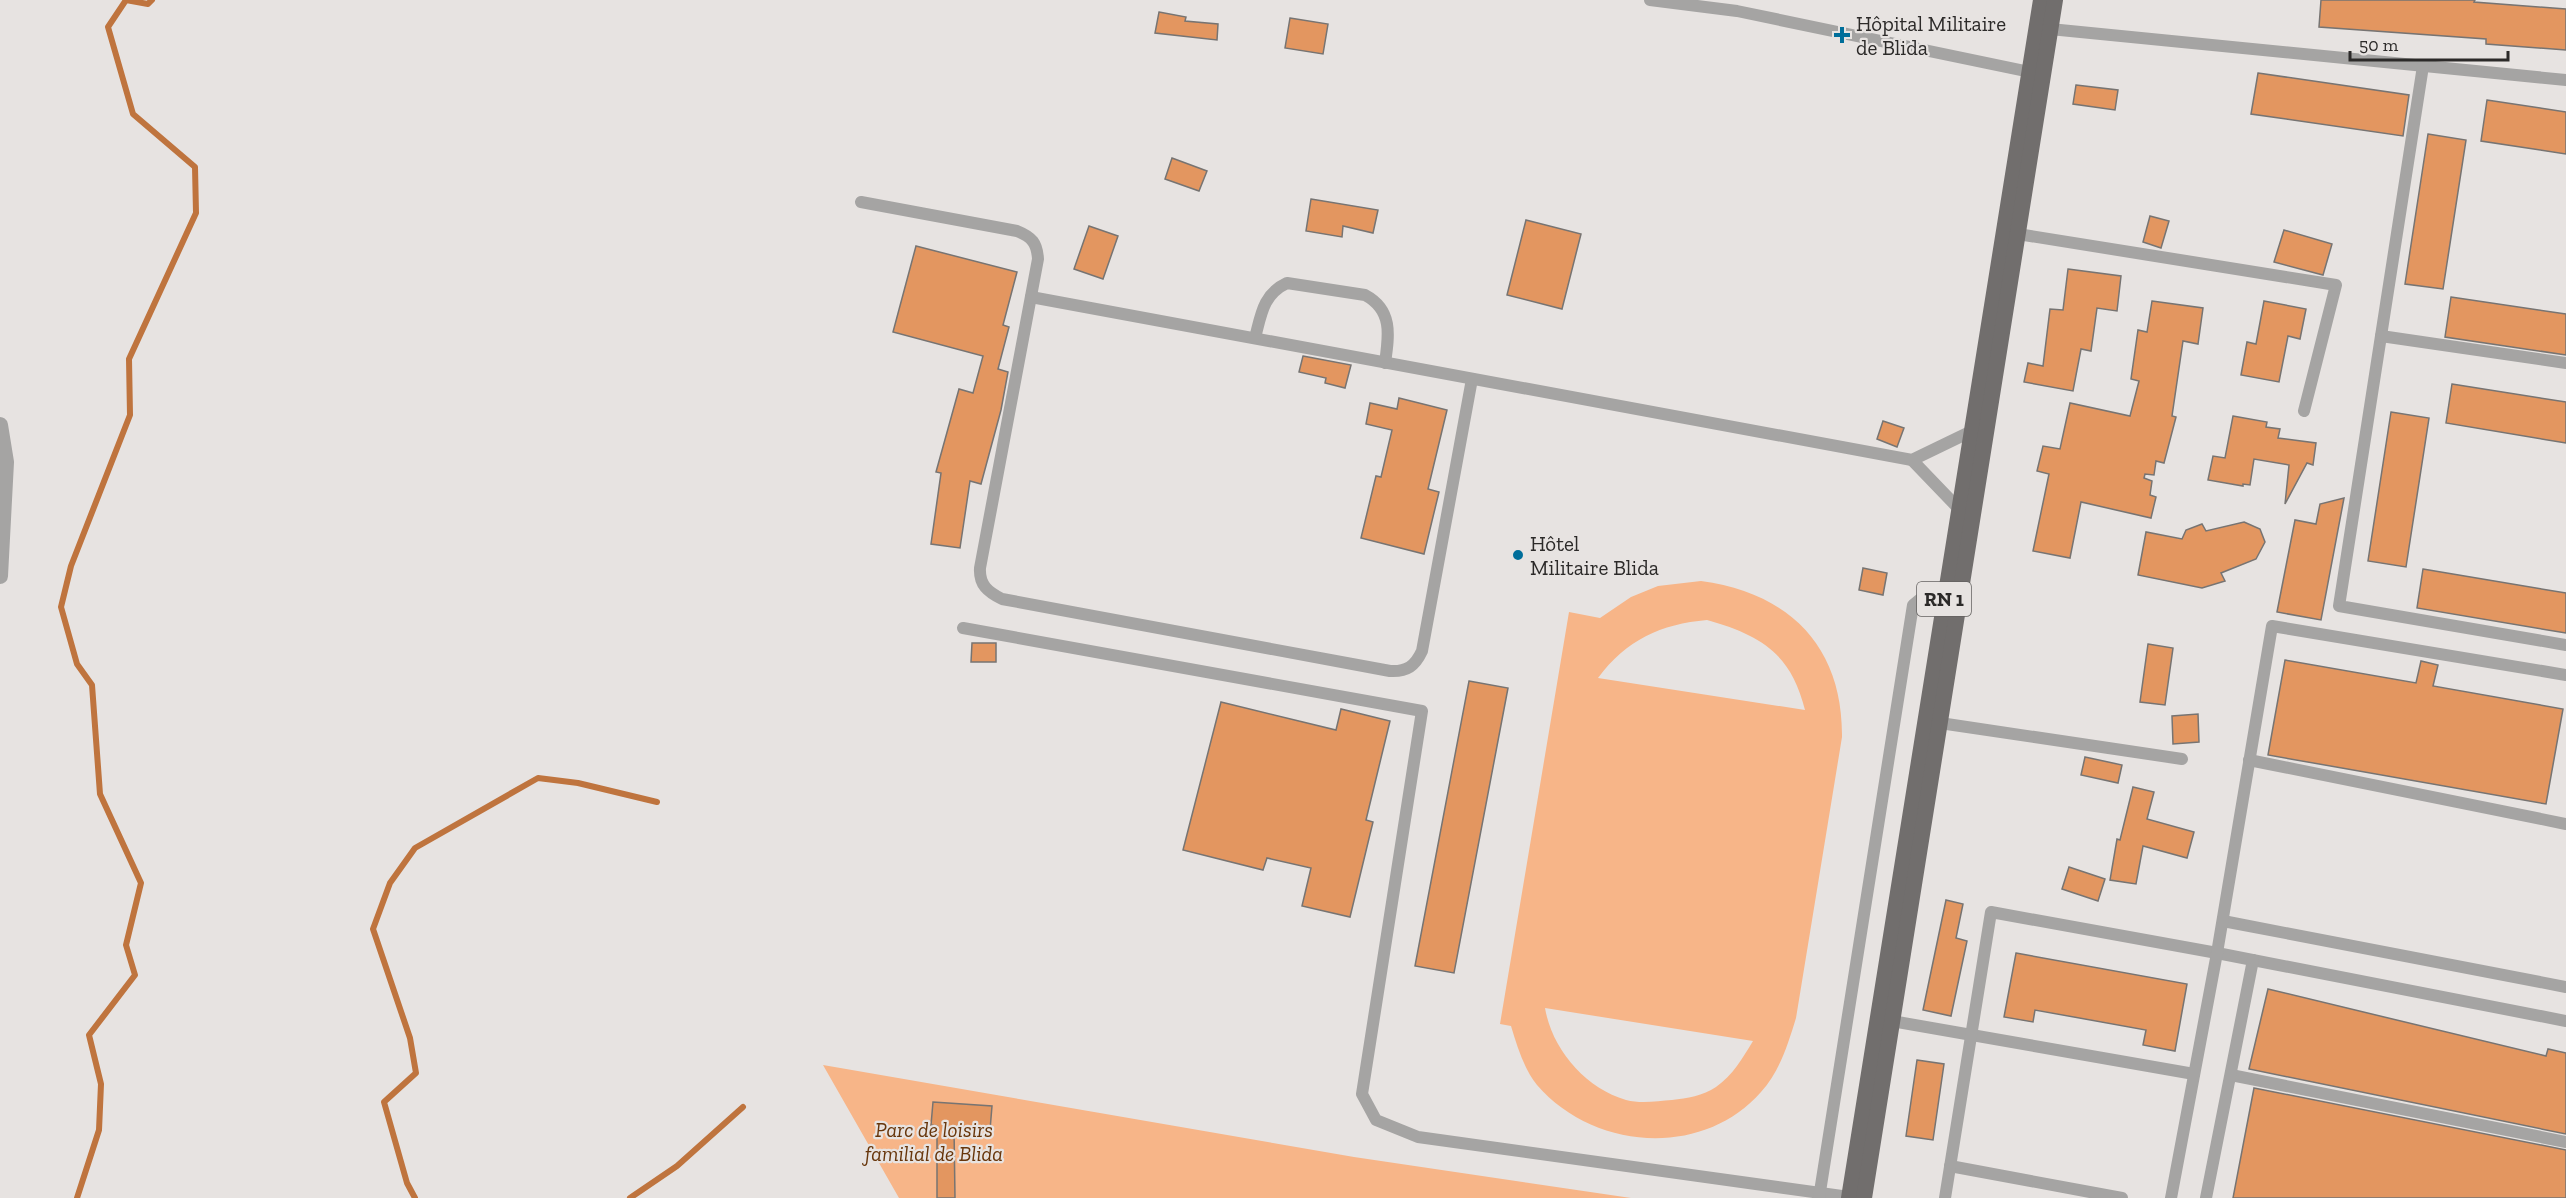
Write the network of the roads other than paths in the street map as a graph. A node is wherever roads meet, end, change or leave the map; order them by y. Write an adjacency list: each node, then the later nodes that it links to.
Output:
1 (1650, 0): 6 (lane)
2 (2041, 0): 6 (main road, RN 1)
3 (2055, 0): 4 (main road, RN 1)
4 (2050, 29): 5 (lane); 9 (main road, RN 1)
5 (2423, 66): 7 (lane); 11 (lane)
6 (2030, 72): 18 (main road, RN 1)
7 (2566, 80)
8 (861, 202): 10 (lane)
9 (2018, 234): 16 (lane); 26 (main road, RN 1)
10 (1031, 297): 12 (lane); 15 (lane)
11 (2381, 336): 14 (lane); 24 (lane)
12 (1255, 338): 13 (lane); 13 (lane)
13 (1385, 363): 15 (lane)
14 (2566, 363)
15 (1472, 379): 19 (lane)
16 (2304, 411)
17 (0, 425): 21 (street)
18 (1972, 431): 19 (lane); 20 (main road, RN 1)
19 (1912, 460): 20 (lane)
20 (1959, 509): 22 (main road, RN 1)
21 (0, 576)
22 (1943, 606): 41 (lane); 42 (main road, RN 1)
23 (963, 628): 41 (lane)
24 (2566, 645)
25 (2566, 675): 28 (lane)
26 (1940, 723): 27 (lane); 34 (main road, RN 1)
27 (2182, 759)
28 (2249, 760): 29 (lane); 30 (lane)
29 (2566, 824)
30 (2223, 921): 31 (lane); 33 (lane)
31 (2217, 952): 32 (lane); 36 (lane); 37 (lane)
32 (2253, 960): 35 (lane); 38 (lane)
33 (2566, 987)
34 (1892, 1021): 36 (lane); 42 (main road, RN 1)
35 (2566, 1021)
36 (1971, 1035): 37 (lane); 40 (lane)
37 (2194, 1074): 45 (lane)
38 (2231, 1075): 39 (lane); 46 (lane)
39 (2566, 1142)
40 (1950, 1166): 43 (lane); 44 (lane)
41 (1820, 1195): 42 (lane)
42 (1854, 1198)
43 (1945, 1198)
44 (2122, 1198)
45 (2171, 1198)
46 (2206, 1198)

